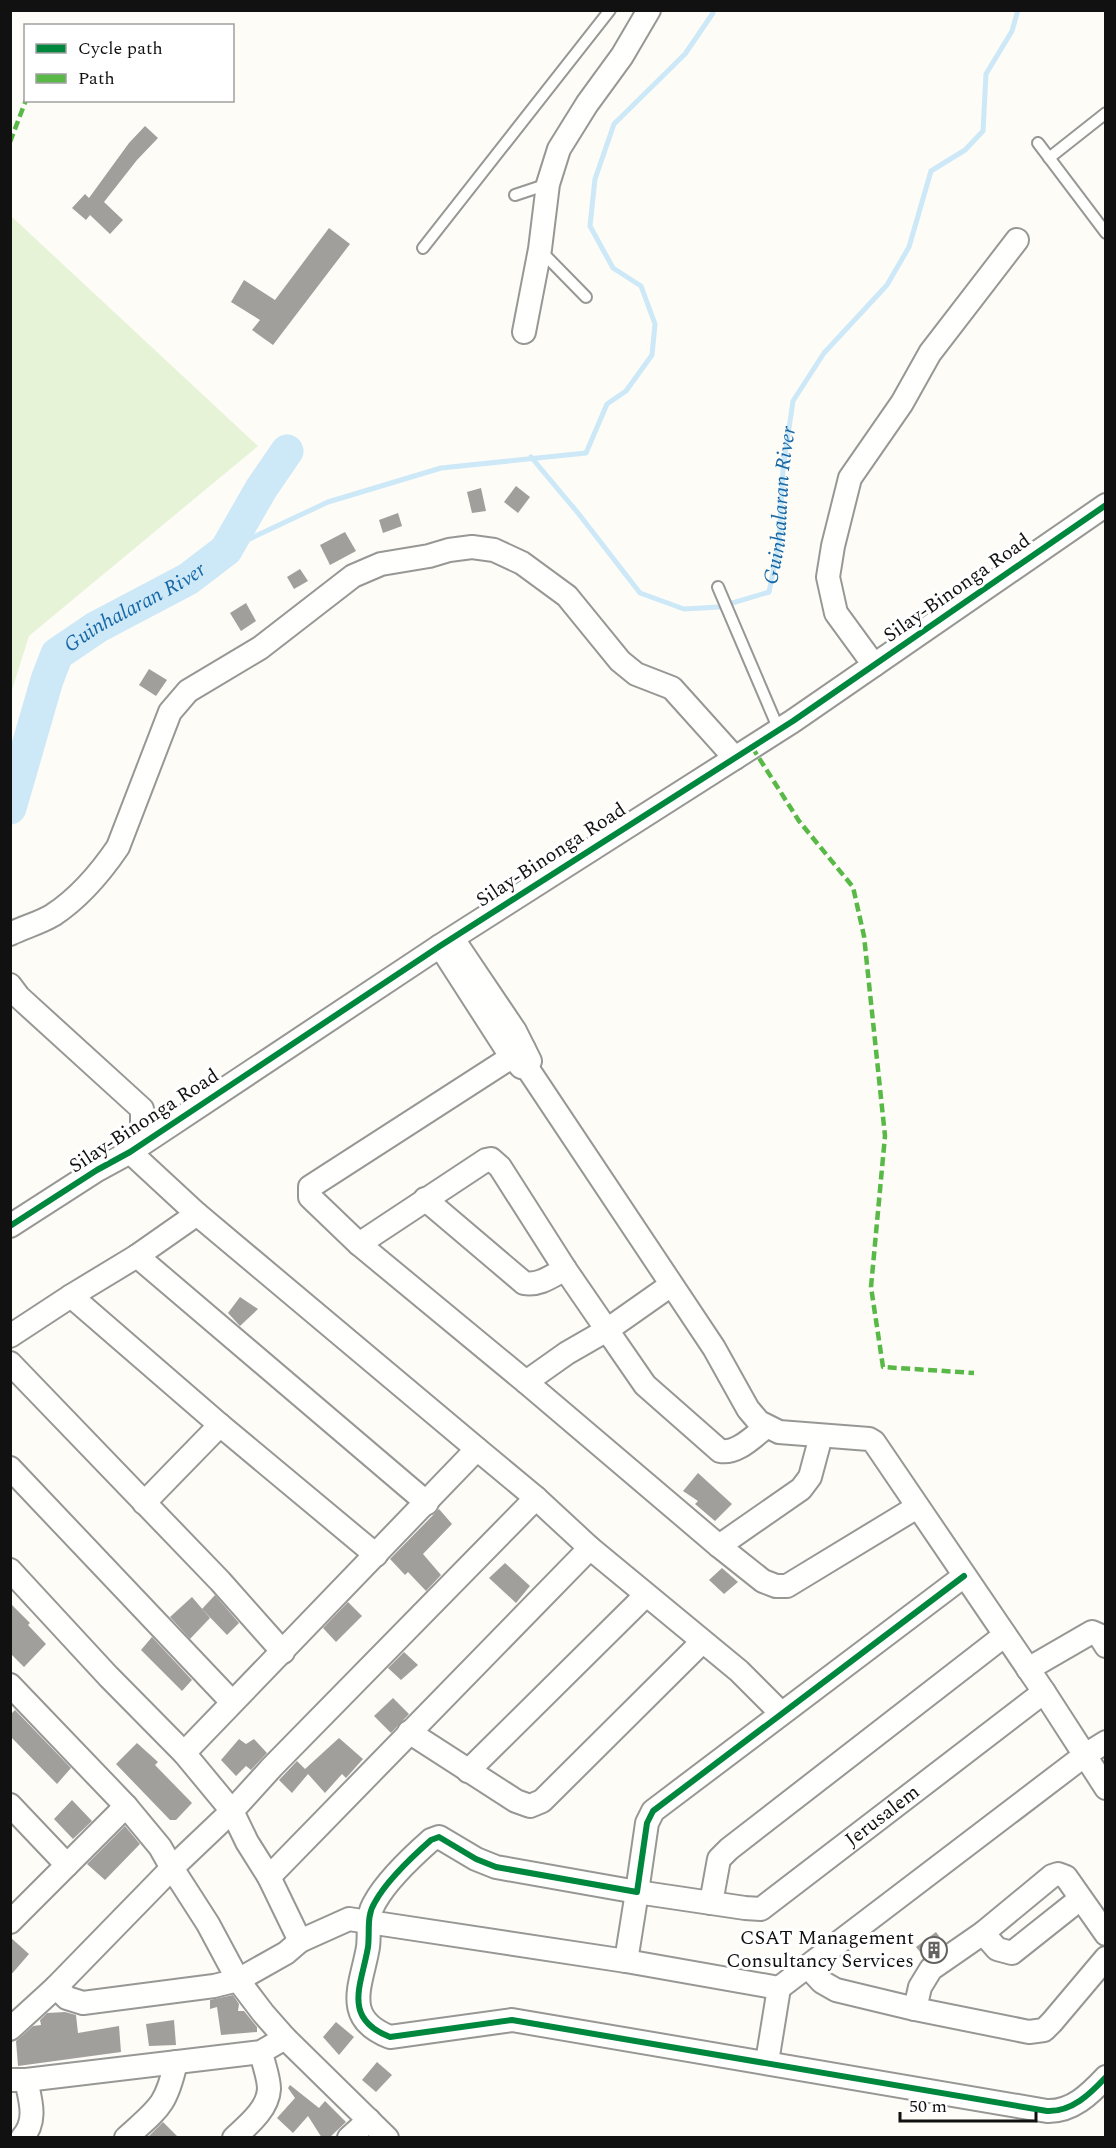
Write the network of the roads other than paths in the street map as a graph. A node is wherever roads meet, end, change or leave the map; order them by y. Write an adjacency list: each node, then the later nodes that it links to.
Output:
1 (610, 10): 10 (lane)
2 (649, 10): 6 (street)
3 (1106, 113): 5 (lane)
4 (1038, 143): 5 (lane)
5 (1049, 158): 8 (lane)
6 (548, 184): 7 (lane); 11 (street)
7 (515, 195)
8 (1106, 233)
9 (1017, 240): 16 (street)
10 (423, 248)
11 (540, 249): 12 (lane); 13 (street)
12 (586, 297)
13 (524, 332)
14 (1106, 505): 16 (street, Silay-Binonga Road)
15 (719, 590): 17 (lane)
16 (874, 665): 17 (street, Silay-Binonga Road)
17 (779, 730): 18 (street, Silay-Binonga Road)
18 (735, 758): 19 (street); 20 (street, Silay-Binonga Road)
19 (10, 934)
20 (446, 942): 22 (street); 23 (street, Silay-Binonga Road)
21 (10, 985): 23 (street)
22 (522, 1058): 27 (street); 30 (street)
23 (136, 1147): 25 (street); 26 (street, Silay-Binonga Road)
24 (425, 1199): 27 (street); 29 (street); 29 (street)
25 (197, 1214): 28 (street); 39 (street)
26 (10, 1226)
27 (358, 1244): 35 (street)
28 (137, 1256): 31 (street); 43 (street)
29 (565, 1269): 32 (street)
30 (671, 1285): 32 (street); 37 (street)
31 (70, 1296): 33 (street); 36 (street)
32 (607, 1330): 35 (street); 37 (street)
33 (10, 1336)
34 (10, 1363): 42 (street)
35 (526, 1382): 45 (street)
36 (220, 1425): 42 (street); 47 (street)
37 (766, 1428): 38 (street)
38 (821, 1436): 44 (street); 45 (street)
39 (477, 1449): 41 (street); 43 (street)
40 (10, 1468): 58 (street)
41 (536, 1498): 46 (street); 68 (street)
42 (144, 1503): 54 (street)
43 (427, 1503): 47 (street)
44 (917, 1507): 45 (street); 49 (street)
45 (719, 1546)
46 (590, 1548): 50 (street); 60 (street)
47 (376, 1555): 54 (street)
48 (10, 1570): 62 (street)
49 (964, 1576): 51 (street); 59 (street)
50 (646, 1595): 52 (street); 64 (street)
51 (1005, 1635): 55 (street); 74 (street)
52 (702, 1642): 59 (street); 64 (street)
53 (1106, 1646): 55 (street)
54 (283, 1652): 58 (street)
55 (1028, 1669): 57 (street)
56 (10, 1685): 67 (street)
57 (1044, 1692): 63 (street); 74 (street, Jerusalem)
58 (232, 1702): 62 (street)
59 (781, 1713): 72 (street)
60 (409, 1732): 64 (street); 71 (street)
61 (1106, 1742): 63 (street)
62 (184, 1753): 68 (street)
63 (1085, 1755): 65 (street); 82 (street)
64 (468, 1771)
65 (1106, 1788)
66 (10, 1804): 69 (street)
67 (126, 1806): 69 (street); 70 (street)
68 (232, 1811): 70 (street); 71 (street)
69 (67, 1865): 75 (street)
70 (172, 1868): 83 (street); 84 (street)
71 (269, 1877): 79 (street)
72 (637, 1892): 74 (street, Jerusalem); 76 (street, Jerusalem); 81 (street)
73 (1080, 1899): 77 (street); 77 (street); 78 (street)
74 (711, 1903)
75 (13, 1914)
76 (369, 1922): 79 (street); 81 (street); 91 (street)
77 (983, 1933): 86 (street)
78 (1106, 1934)
79 (300, 1941): 83 (street)
80 (1106, 1958): 86 (street)
81 (626, 1961): 85 (street)
82 (808, 1967): 85 (street); 86 (street)
83 (238, 1980): 84 (street); 88 (street)
84 (56, 1987): 87 (street)
85 (779, 1988): 91 (street)
86 (915, 2009)
87 (10, 2029)
88 (285, 2038): 89 (street); 94 (street)
89 (261, 2052): 90 (street); 97 (street)
90 (176, 2062): 93 (street); 96 (street)
91 (767, 2062): 92 (street)
92 (1106, 2077)
93 (18, 2080): 95 (street)
94 (369, 2120): 98 (street); 99 (street)
95 (22, 2138)
96 (126, 2138)
97 (234, 2138)
98 (349, 2138)
99 (387, 2138)

